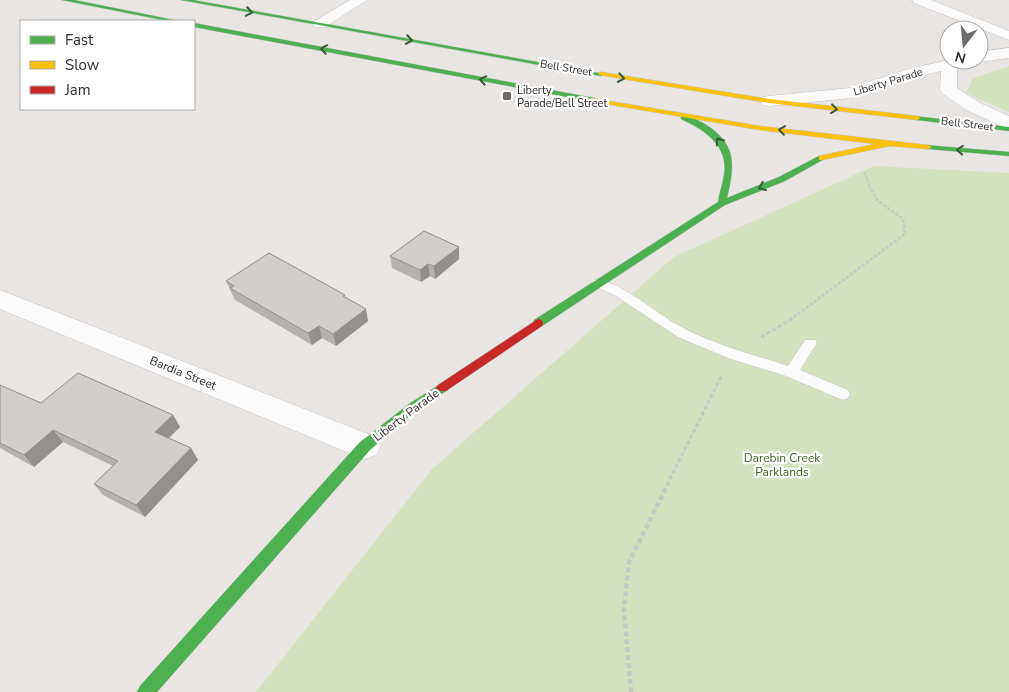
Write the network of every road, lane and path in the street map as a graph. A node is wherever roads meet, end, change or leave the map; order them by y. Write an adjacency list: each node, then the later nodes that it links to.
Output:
1 (65, 0): 5 (main road)
2 (184, 0): 6 (main road, Bell Street, one-way to 6)
3 (360, 0): 6 (street)
4 (919, 0): 8 (street)
5 (171, 20)
6 (320, 24): 11 (main road, Bell Street, one-way to 11)
7 (195, 25): 14 (main road, Bell Street, one-way to 7)
8 (1009, 36)
9 (1009, 53): 10 (street)
10 (989, 56)
11 (534, 62): 14 (main road); 15 (main road, Bell Street, one-way to 15)
12 (939, 68): 15 (street, Liberty Parade)
13 (949, 70): 17 (street)
14 (507, 84): 16 (main road, Bell Street)
15 (769, 101): 18 (main road, Bell Street, one-way to 18)
16 (684, 116): 19 (main road, Bell Street, one-way to 16); 22 (main road, one-way to 16)
17 (1009, 123)
18 (1009, 129)
19 (889, 144): 20 (main road, Bell Street, one-way to 19); 21 (main road, Liberty Parade)
20 (1009, 154)
21 (817, 159): 22 (main road, Liberty Parade, one-way to 22); 26 (path)
22 (722, 203): 23 (main road, Liberty Parade)
23 (598, 283): 26 (lane); 29 (main road, Liberty Parade)
24 (0, 299): 29 (street, Bardia Street)
25 (810, 343): 27 (lane)
26 (733, 354): 27 (lane); 31 (path)
27 (791, 372): 28 (lane)
28 (843, 394)
29 (365, 446): 30 (main road, Liberty Parade)
30 (146, 692)
31 (631, 692)

